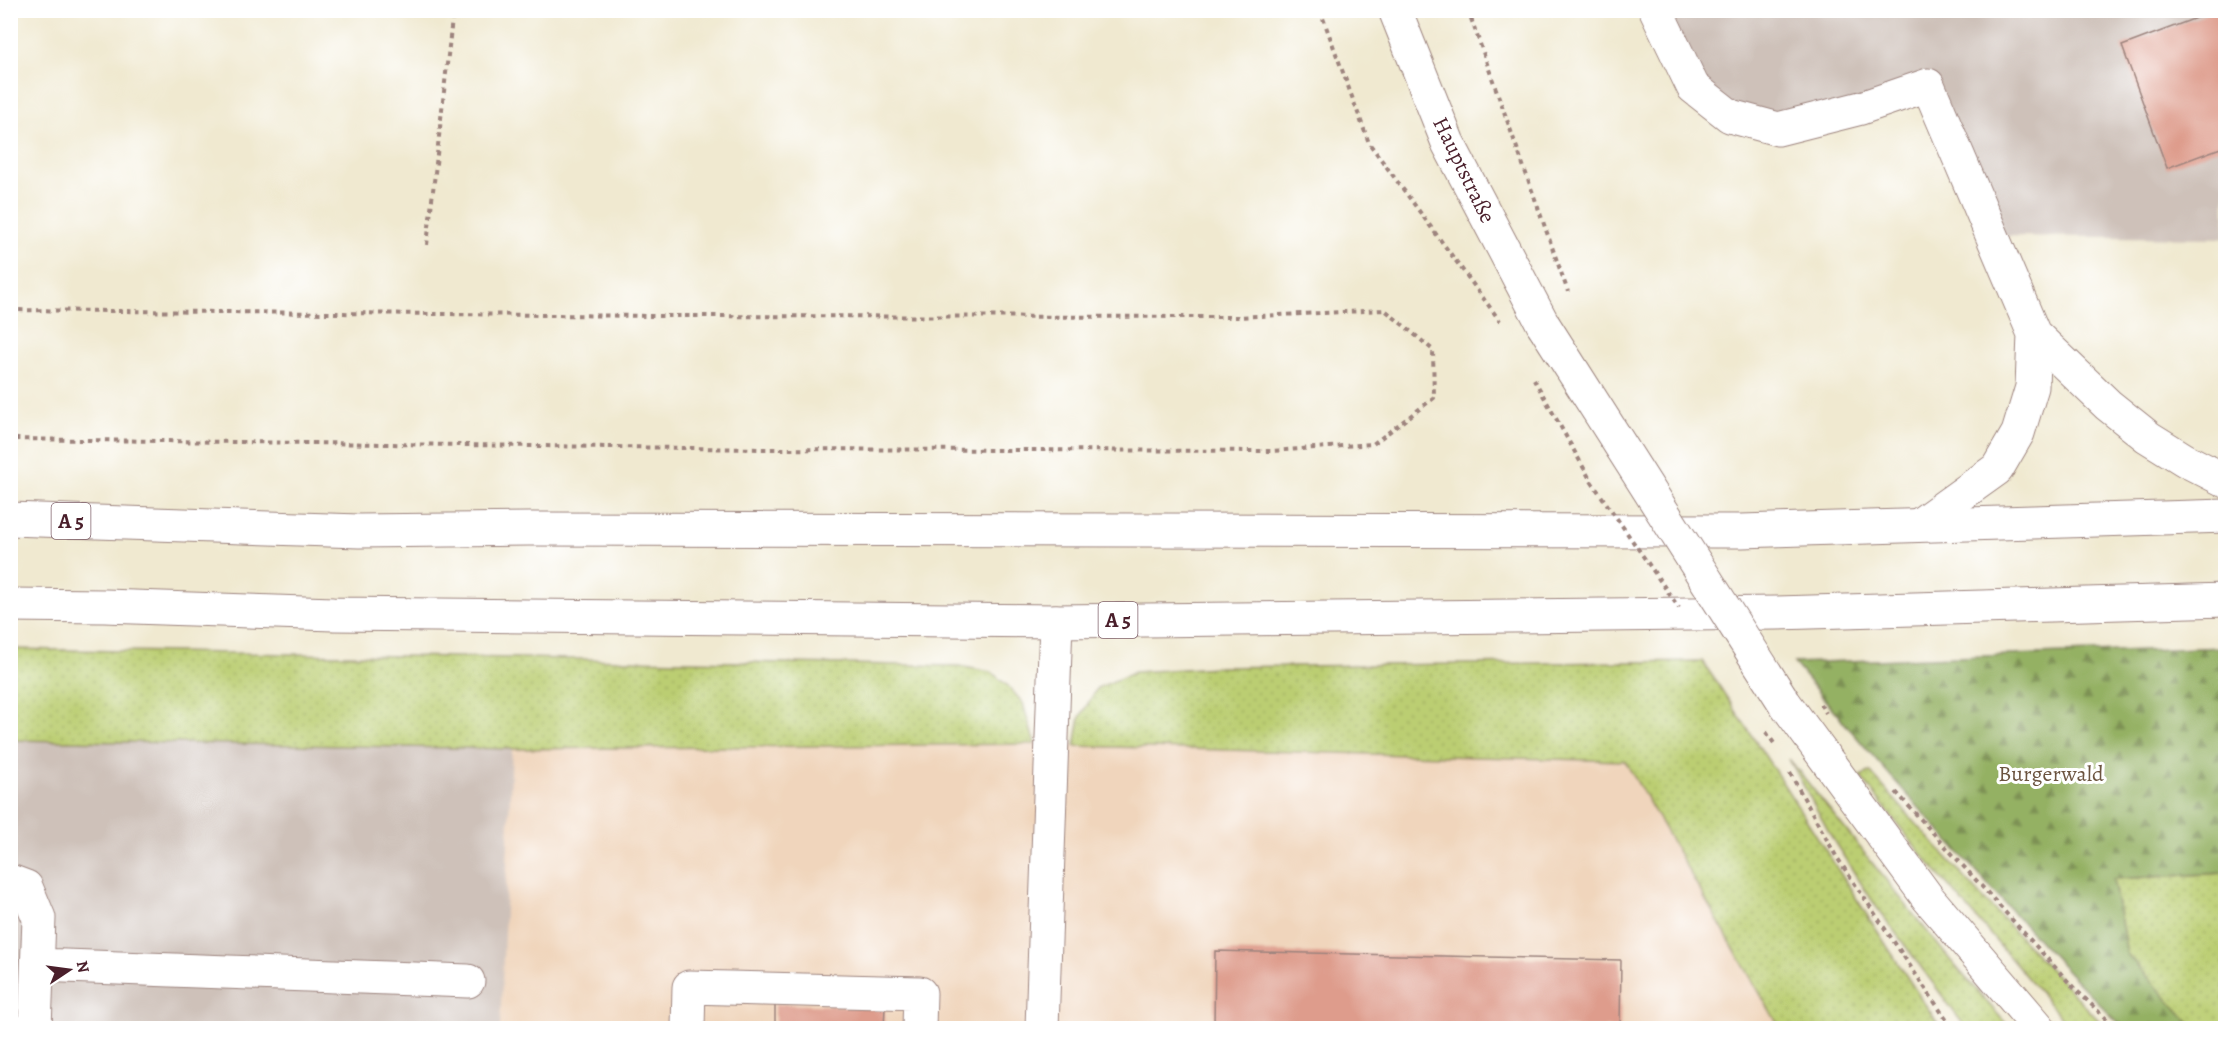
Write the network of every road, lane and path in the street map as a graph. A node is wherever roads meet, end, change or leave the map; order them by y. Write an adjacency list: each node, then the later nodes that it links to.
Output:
1 (453, 10): 6 (path)
2 (1320, 10): 9 (path)
3 (1395, 10): 35 (main road, Hauptstraße, bridge)
4 (1468, 10): 7 (path)
5 (1656, 10): 10 (main road)
6 (427, 245)
7 (1571, 299)
8 (10, 310): 12 (path)
9 (1505, 329)
10 (2034, 334): 13 (main road); 16 (main road)
11 (1528, 369): 19 (path, bridge)
12 (10, 440)
13 (2226, 481)
14 (2226, 516): 16 (main road, A 5)
15 (10, 519): 16 (main road, A 5)
16 (1919, 525)
17 (2226, 600): 20 (main road, A 5)
18 (10, 605): 20 (main road, A 5)
19 (1680, 609)
20 (1056, 621): 33 (main road)
21 (1826, 713): 22 (path)
22 (1834, 722)
23 (1762, 726): 24 (path, bridge)
24 (1781, 756)
25 (1786, 766): 34 (path)
26 (1895, 791): 36 (path)
27 (10, 881): 28 (main road)
28 (38, 965): 29 (main road); 30 (main road)
29 (468, 981)
30 (35, 1029)
31 (688, 1029): 32 (main road)
32 (919, 1029)
33 (1042, 1029)
34 (1952, 1029)
35 (2039, 1029)
36 (2116, 1029)

